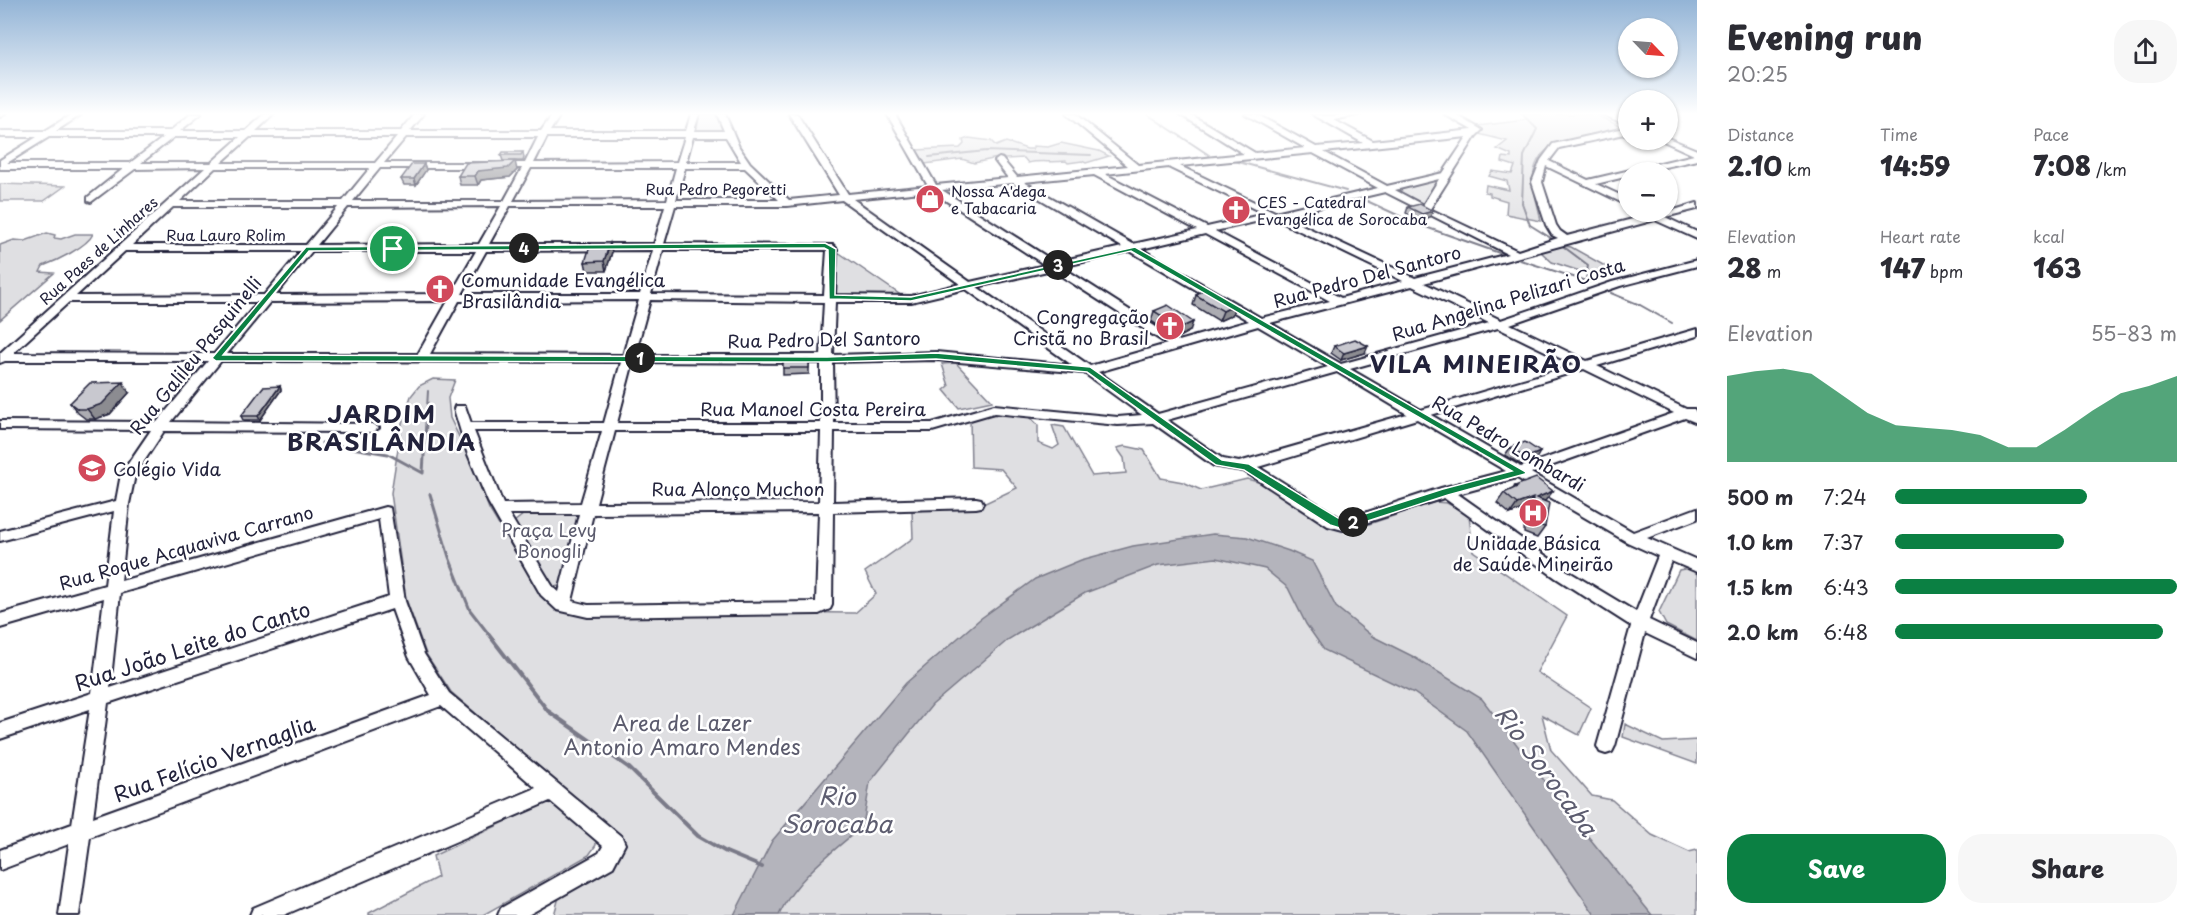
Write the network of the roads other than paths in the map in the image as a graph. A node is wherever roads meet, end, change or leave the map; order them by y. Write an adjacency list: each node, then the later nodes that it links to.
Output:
1 (13, 157): 19 (street)
2 (144, 157): 24 (street)
3 (224, 157): 25 (street, Rua Paes de Linhares)
4 (385, 157): 20 (street, Rua Galileu Pasquinelli)
5 (532, 157): 21 (street)
6 (682, 157): 22 (street)
7 (741, 157): 23 (street)
8 (820, 157): 37 (street)
9 (915, 157): 33 (street)
10 (1122, 157): 27 (street)
11 (1247, 157): 26 (street, Rua Pedro Pegoretti)
12 (1324, 157): 34 (street)
13 (1458, 157): 29 (street)
14 (1548, 157): 17 (street)
15 (1691, 157): 18 (street)
16 (999, 161): 31 (street, Rua Pedro Lombardi)
17 (1544, 162): 32 (street); 51 (street)
18 (1671, 162)
19 (0, 165): 24 (street)
20 (378, 165): 21 (street); 25 (street); 40 (street, Rua Galileu Pasquinelli)
21 (528, 165): 22 (street); 41 (street)
22 (680, 165): 23 (street); 42 (street)
23 (747, 165): 38 (street)
24 (133, 166): 25 (street); 36 (street)
25 (214, 166): 39 (street, Rua Paes de Linhares)
26 (1173, 166): 27 (street, Rua Pedro Pegoretti); 46 (street)
27 (1137, 169): 28 (street, Rua Pedro Pegoretti)
28 (1096, 173): 31 (street, Rua Pedro Pegoretti); 49 (street)
29 (1446, 175): 34 (street); 45 (street)
30 (1618, 176): 32 (street)
31 (1014, 180): 33 (street, Rua Pedro Pegoretti); 56 (street, Rua Pedro Lombardi)
32 (1587, 183): 35 (street)
33 (934, 189): 37 (street, Rua Pedro Pegoretti); 59 (street)
34 (1385, 189): 45 (street); 46 (street)
35 (1618, 198)
36 (91, 199)
37 (846, 199): 38 (street, Rua Pedro Pegoretti); 61 (street)
38 (787, 203): 42 (street, Rua Pedro Pegoretti)
39 (172, 204): 40 (street, Rua Pedro Pegoretti); 53 (street, Rua Paes de Linhares)
40 (344, 204): 41 (street, Rua Pedro Pegoretti); 55 (street, Rua Galileu Pasquinelli)
41 (507, 204): 42 (street, Rua Pedro Pegoretti); 54 (street)
42 (670, 204): 52 (street)
43 (1697, 206): 44 (street, Rua Pedro Del Santoro)
44 (1678, 209)
45 (1425, 210): 57 (street)
46 (1276, 216): 49 (street); 60 (street)
47 (1623, 222): 51 (street, Rua Pedro Del Santoro)
48 (1667, 222): 50 (street)
49 (1207, 231): 56 (street); 67 (street)
50 (1697, 236)
51 (1566, 239): 57 (street, Rua Pedro Del Santoro)
52 (658, 247): 54 (street, Rua Lauro Rolim); 62 (street); 63 (street, Rua Lauro Rolim)
53 (123, 248): 55 (street, Rua Lauro Rolim); 66 (street, Rua Paes de Linhares)
54 (482, 248): 55 (street, Rua Lauro Rolim); 65 (street)
55 (306, 249): 64 (street, Rua Galileu Pasquinelli)
56 (1132, 249): 59 (street); 68 (street, Rua Pedro Lombardi)
57 (1517, 255): 60 (street, Rua Pedro Del Santoro)
58 (1697, 262): 69 (street, Rua Angelina Pelizari Costa)
59 (1054, 266): 61 (street); 71 (street)
60 (1414, 282): 67 (street, Rua Pedro Del Santoro); 69 (street)
61 (973, 286): 63 (street); 79 (street)
62 (645, 297): 63 (street); 65 (street); 72 (street)
63 (831, 297): 76 (street)
64 (265, 298): 65 (street); 66 (street); 74 (street, Rua Galileu Pasquinelli)
65 (455, 298): 75 (street)
66 (68, 299): 73 (street, Rua Paes de Linhares)
67 (1340, 302): 68 (street, Rua Pedro Del Santoro)
68 (1260, 322): 71 (street, Rua Pedro Del Santoro); 78 (street, Rua Pedro Lombardi)
69 (1499, 324): 77 (street); 78 (street, Rua Angelina Pelizari Costa)
70 (1697, 332): 77 (street)
71 (1176, 345): 79 (street, Rua Pedro Del Santoro)
72 (629, 357): 75 (street, Rua Pedro Del Santoro); 76 (street, Rua Pedro Del Santoro); 87 (street)
73 (1, 358): 74 (street)
74 (216, 358): 75 (street, Rua Pedro Del Santoro); 85 (street, Rua Galileu Pasquinelli)
75 (422, 358)
76 (827, 359): 79 (street, Rua Pedro Del Santoro); 88 (street)
77 (1586, 365): 81 (street); 82 (street)
78 (1339, 368): 81 (street, Rua Pedro Lombardi); 83 (street, Rua Angelina Pelizari Costa)
79 (1090, 370): 83 (street)
80 (460, 409): 86 (street)
81 (1419, 414): 90 (street); 91 (street, Rua Pedro Lombardi)
82 (1693, 414): 91 (street)
83 (1157, 418): 88 (street, Rua Manoel Costa Pereira); 90 (street)
84 (0, 425): 85 (street)
85 (160, 427): 89 (street); 94 (street, Rua Galileu Pasquinelli)
86 (467, 427): 87 (street, Rua Manoel Costa Pereira); 97 (street)
87 (610, 427): 88 (street, Rua Manoel Costa Pereira); 96 (street)
88 (828, 427): 95 (street)
89 (372, 428)
90 (1246, 466): 92 (street)
91 (1521, 472): 92 (street); 100 (street, Rua Pedro Lombardi)
92 (1446, 492): 107 (street)
93 (976, 503): 95 (street, Rua Alonço Muchon)
94 (122, 504): 99 (street); 103 (street, Rua Galileu Pasquinelli)
95 (826, 507): 96 (street, Rua Alonço Muchon); 105 (street)
96 (587, 508): 97 (street, Rua Alonço Muchon); 105 (street)
97 (500, 509): 105 (street)
98 (1697, 513): 100 (street)
99 (0, 536)
100 (1632, 537): 101 (street, Rua Pedro Lombardi)
101 (1667, 553): 102 (street, Rua Pedro Lombardi); 107 (street)
102 (1697, 566)
103 (111, 589): 104 (street, Rua Roque Acquaviva Carrano); 106 (street, Rua Roque Acquaviva Carrano); 109 (street, Rua Galileu Pasquinelli)
104 (397, 602): 109 (street, Rua João Leite do Canto); 110 (street)
105 (563, 606)
106 (0, 621)
107 (1640, 623): 108 (street); 112 (street)
108 (1697, 651)
109 (100, 698): 111 (street, Rua João Leite do Canto); 114 (street, Rua Galileu Pasquinelli)
110 (443, 698): 113 (street); 114 (street, Rua Felício Vernaglia)
111 (0, 731)
112 (1606, 746)
113 (553, 790): 117 (street); 118 (street)
114 (81, 830): 115 (street, Rua Felício Vernaglia); 116 (street, Rua Galileu Pasquinelli)
115 (0, 860)
116 (69, 915)
117 (260, 915)
118 (508, 915)

